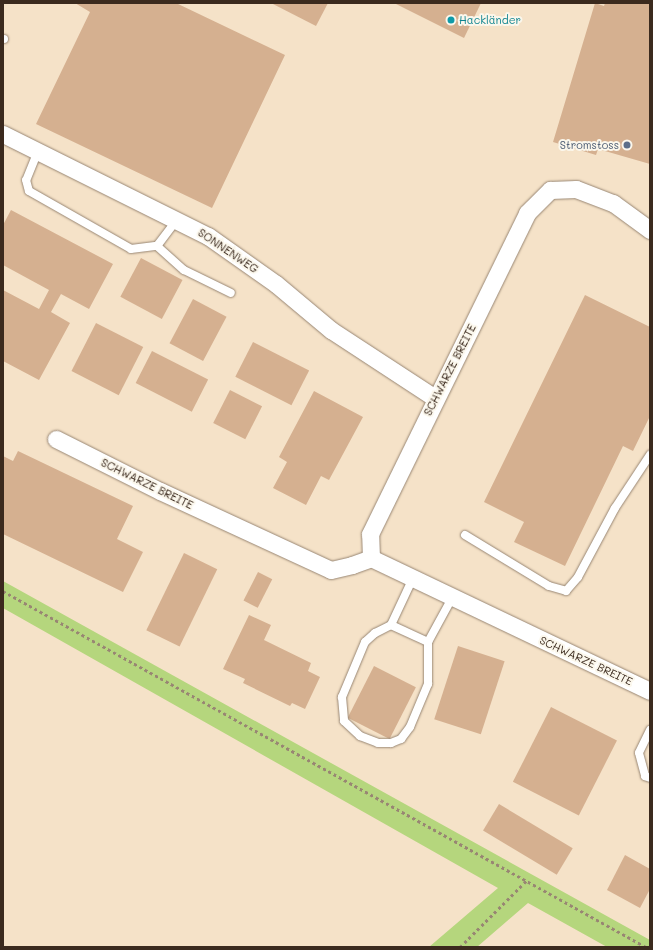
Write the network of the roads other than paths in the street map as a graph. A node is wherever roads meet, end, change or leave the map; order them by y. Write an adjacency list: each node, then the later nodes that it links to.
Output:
1 (3, 134): 2 (street, SONNENWEG)
2 (38, 151): 5 (lane); 7 (street, SONNENWEG)
3 (172, 226): 5 (lane)
4 (650, 230): 7 (street, SCHWARZE BREITE)
5 (157, 246): 6 (lane)
6 (231, 292)
7 (435, 398): 11 (street, SCHWARZE BREITE)
8 (56, 439): 11 (street, SCHWARZE BREITE)
9 (650, 455): 10 (lane)
10 (465, 535)
11 (371, 558): 12 (street, SCHWARZE BREITE)
12 (413, 578): 13 (street, SCHWARZE BREITE); 14 (lane)
13 (452, 598): 15 (lane); 16 (street, SCHWARZE BREITE)
14 (391, 625): 15 (lane); 15 (lane)
15 (428, 642)
16 (650, 691)
17 (650, 730): 18 (lane)
18 (650, 778)

